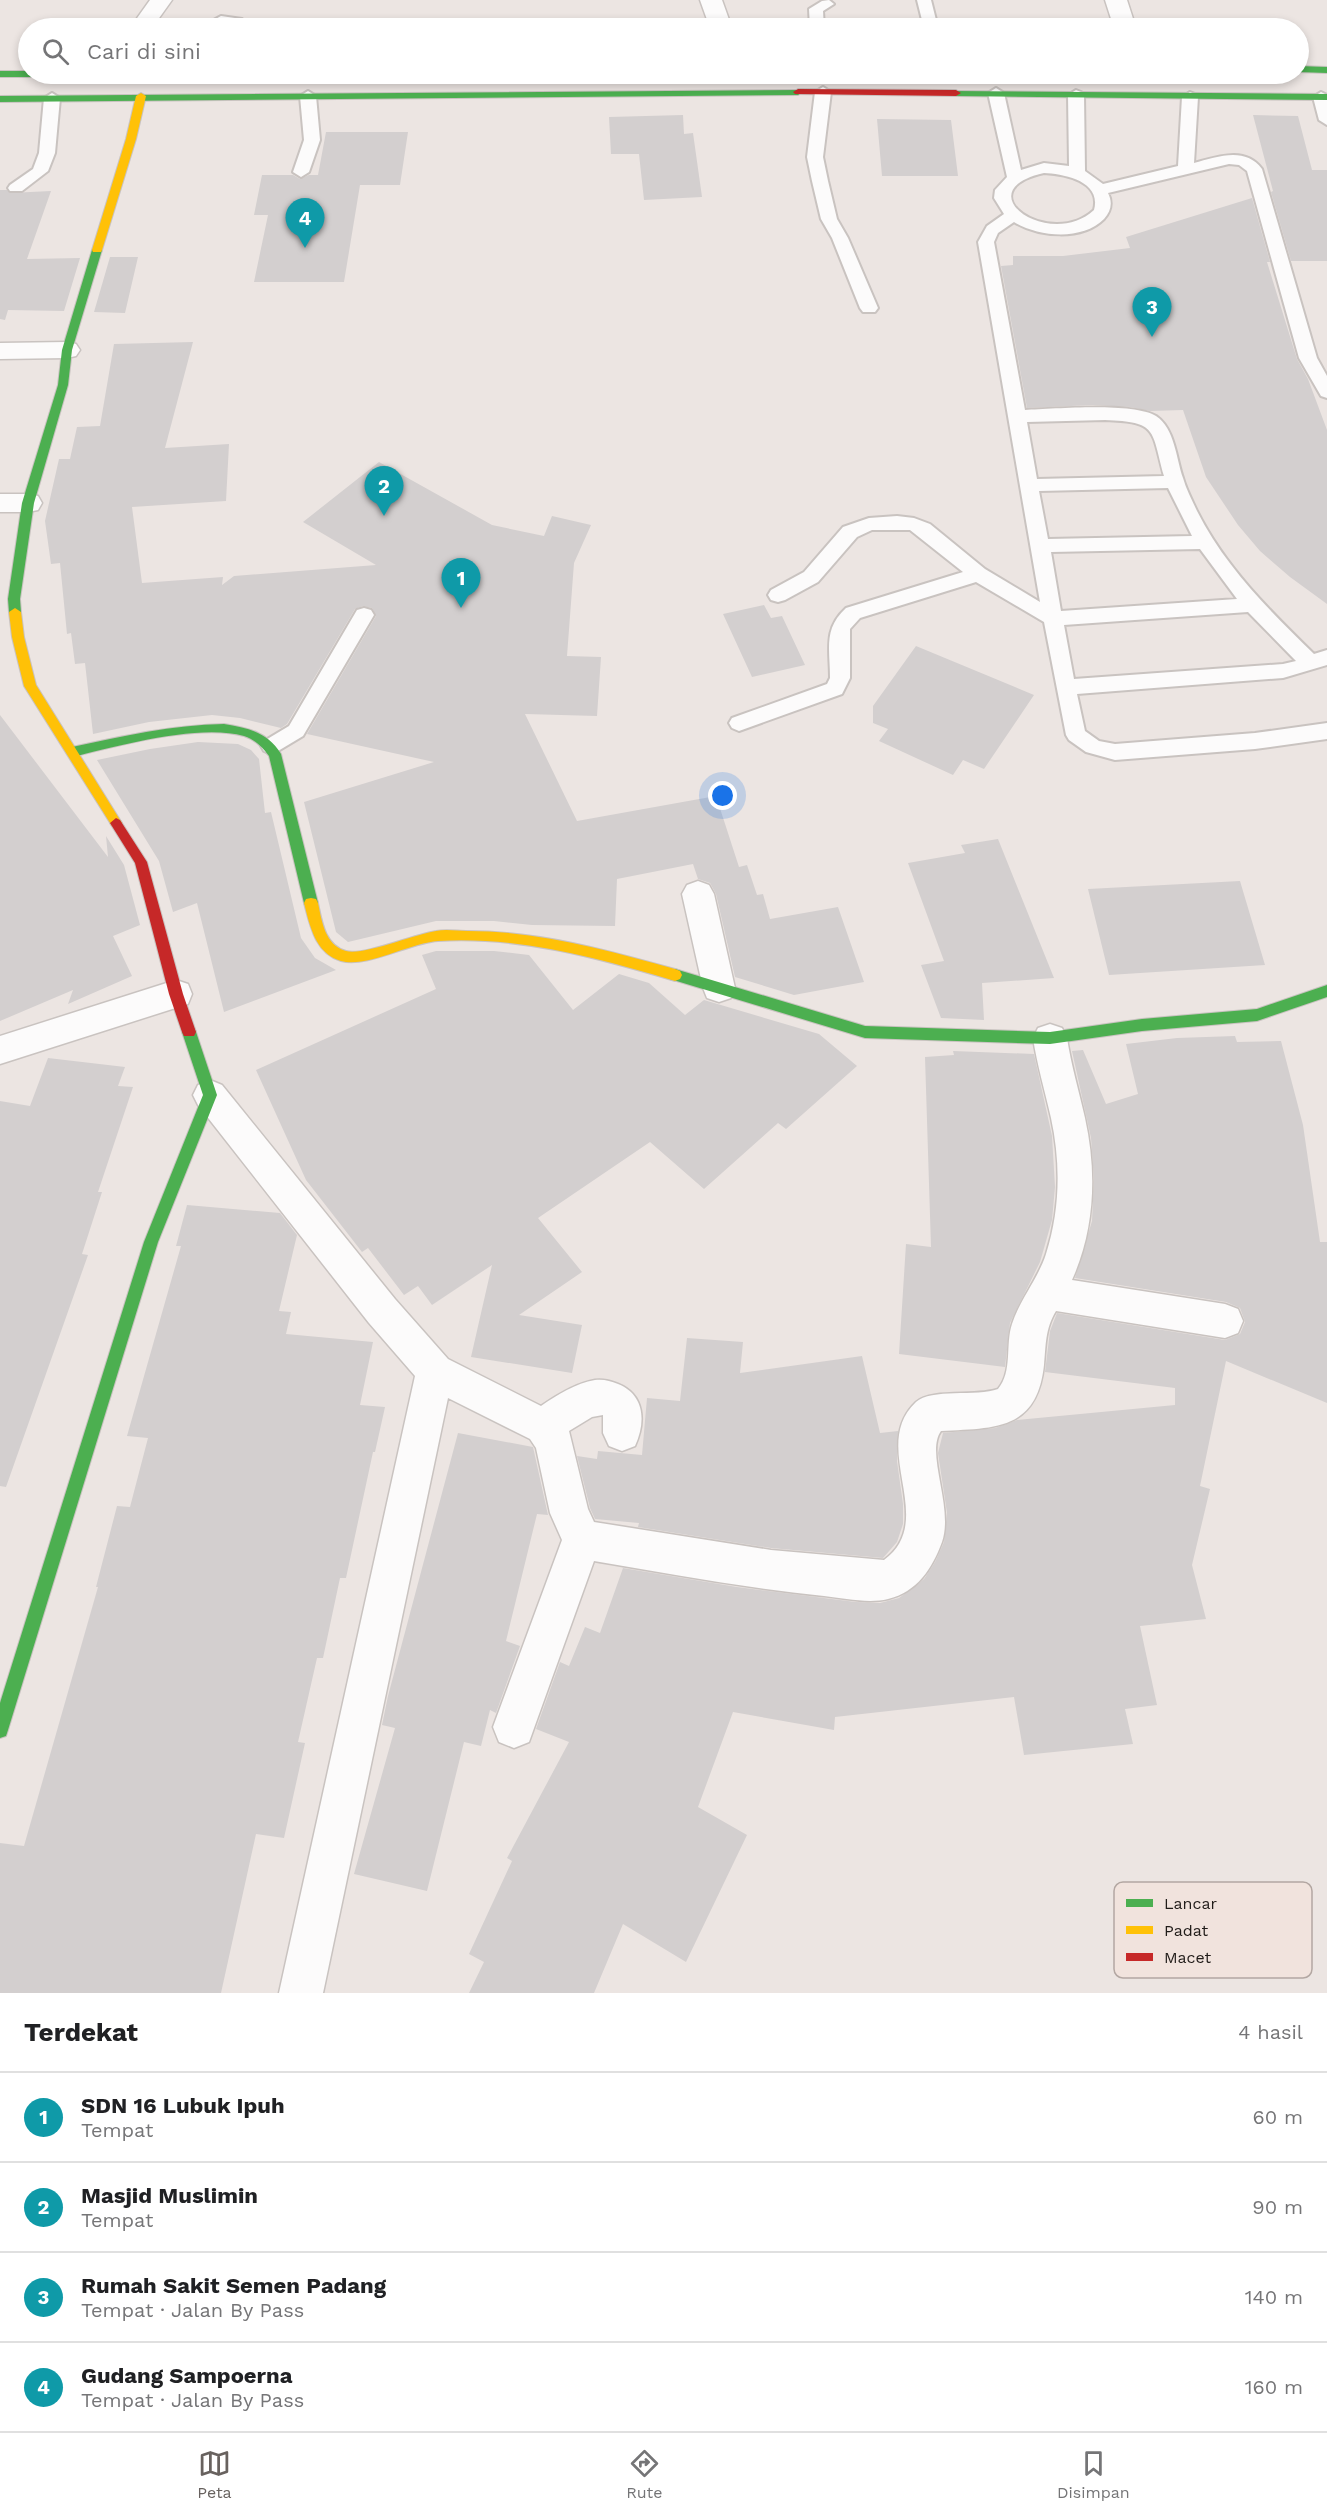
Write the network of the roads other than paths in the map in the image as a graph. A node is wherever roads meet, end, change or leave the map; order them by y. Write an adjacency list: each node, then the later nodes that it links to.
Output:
1 (161, 0): 6 (street)
2 (711, 0): 7 (street)
3 (924, 0): 9 (lane)
4 (1116, 0): 10 (street)
5 (827, 4): 8 (lane)
6 (148, 18)
7 (717, 18)
8 (816, 18)
9 (928, 18)
10 (1122, 18)
11 (1309, 69): 12 (main road)
12 (1327, 69)
13 (0, 74): 14 (main road)
14 (18, 74)
15 (1189, 89): 18 (main road); 21 (main road); 25 (lane)
16 (823, 92): 17 (main road); 20 (main road); 32 (lane)
17 (996, 93): 18 (main road); 28 (lane)
18 (1076, 95): 27 (lane)
19 (141, 96): 20 (main road); 22 (main road); 33 (main road)
20 (309, 96): 26 (lane)
21 (1324, 97): 24 (lane)
22 (52, 98): 23 (main road); 29 (lane)
23 (0, 99)
24 (1327, 120)
25 (1186, 170): 30 (lane); 35 (lane)
26 (301, 172)
27 (1077, 173): 28 (lane); 30 (lane)
28 (1014, 177): 31 (lane)
29 (16, 188)
30 (1100, 190): 31 (lane)
31 (1014, 215): 36 (lane)
32 (869, 308)
33 (67, 350): 34 (street); 40 (main road)
34 (0, 351)
35 (1327, 392)
36 (1018, 416): 37 (lane); 38 (lane)
37 (1175, 482): 38 (lane); 41 (lane)
38 (1029, 485): 42 (lane)
39 (0, 503): 40 (street)
40 (28, 503): 53 (main road)
41 (1206, 542): 42 (lane); 45 (lane)
42 (1040, 546): 47 (lane)
43 (978, 574): 44 (lane); 47 (lane); 50 (lane)
44 (778, 595)
45 (1252, 605): 47 (lane); 48 (lane)
46 (364, 615): 52 (lane)
47 (1054, 619): 49 (lane)
48 (1319, 661): 49 (lane)
49 (1065, 687): 51 (lane)
50 (739, 723)
51 (1327, 731)
52 (271, 746): 53 (main road); 55 (main road)
53 (72, 752): 57 (main road)
54 (698, 894): 55 (street)
55 (719, 988): 58 (main road)
56 (1327, 991): 58 (main road)
57 (176, 994): 59 (street); 60 (main road)
58 (1050, 1038): 61 (street)
59 (0, 1050)
60 (210, 1095): 63 (street); 68 (main road)
61 (1047, 1293): 62 (street); 66 (street)
62 (1225, 1321)
63 (435, 1371): 64 (street); 69 (street)
64 (543, 1426): 65 (street); 66 (street)
65 (622, 1433)
66 (582, 1539): 67 (street)
67 (514, 1727)
68 (0, 1730)
69 (301, 1993)

